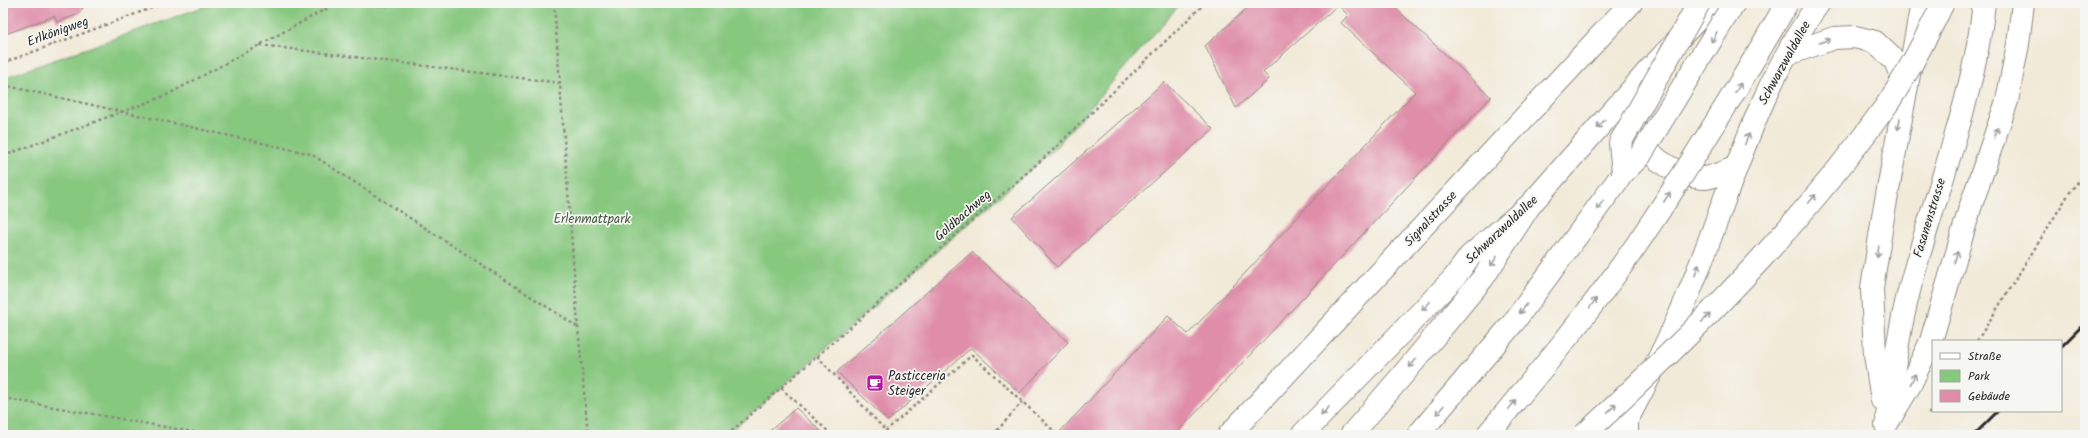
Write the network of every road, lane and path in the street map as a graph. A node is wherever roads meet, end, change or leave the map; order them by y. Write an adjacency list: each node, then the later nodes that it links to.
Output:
1 (165, 3): 17 (path, Erlkönigweg)
2 (337, 3): 15 (path)
3 (554, 3): 18 (path)
4 (1205, 3): 30 (path, Goldbachweg)
5 (1631, 3): 44 (main road, Signalstrasse)
6 (1699, 3): 25 (main road, bridge)
7 (1713, 3): 21 (main road, Schwarzwaldallee)
8 (1734, 3): 25 (main road, one-way to 25, bridge)
9 (1787, 3): 48 (main road, one-way to 9, bridge)
10 (1819, 3): 16 (main road, Schwarzwaldallee)
11 (1922, 3): 20 (main road)
12 (1943, 3): 49 (main road, one-way to 12, bridge)
13 (1984, 3): 35 (main road, Fasanenstrasse)
14 (2023, 3): 35 (main road, one-way to 14)
15 (260, 45): 18 (path); 22 (path)
16 (1788, 54): 20 (main road, one-way to 20); 24 (main road, Schwarzwaldallee, one-way to 16)
17 (3, 64)
18 (560, 83): 28 (path)
19 (3, 85): 22 (path)
20 (1906, 88): 35 (main road, one-way to 35)
21 (1627, 96): 24 (main road); 27 (main road, Schwarzwaldallee, one-way to 27)
22 (123, 111): 23 (path); 28 (path)
23 (3, 156)
24 (1735, 168): 34 (main road, Schwarzwaldallee, one-way to 24)
25 (1623, 173): 47 (main road, one-way to 47)
26 (2085, 173): 29 (path)
27 (1530, 205): 45 (main road, Schwarzwaldallee, one-way to 45); 46 (main road, one-way to 46)
28 (578, 327): 39 (path)
29 (1978, 340)
30 (817, 356): 31 (path, Goldbachweg); 36 (path)
31 (781, 388): 40 (path, Goldbachweg); 41 (path)
32 (3, 398): 38 (path)
33 (1022, 402): 36 (path); 37 (path); 43 (path)
34 (1624, 430)
35 (1886, 430)
36 (886, 431): 42 (path)
37 (995, 434)
38 (210, 435)
39 (588, 435)
40 (727, 435)
41 (832, 435)
42 (881, 435)
43 (1052, 435)
44 (1229, 435)
45 (1302, 435)
46 (1351, 435)
47 (1418, 435)
48 (1487, 435)
49 (1584, 435)

